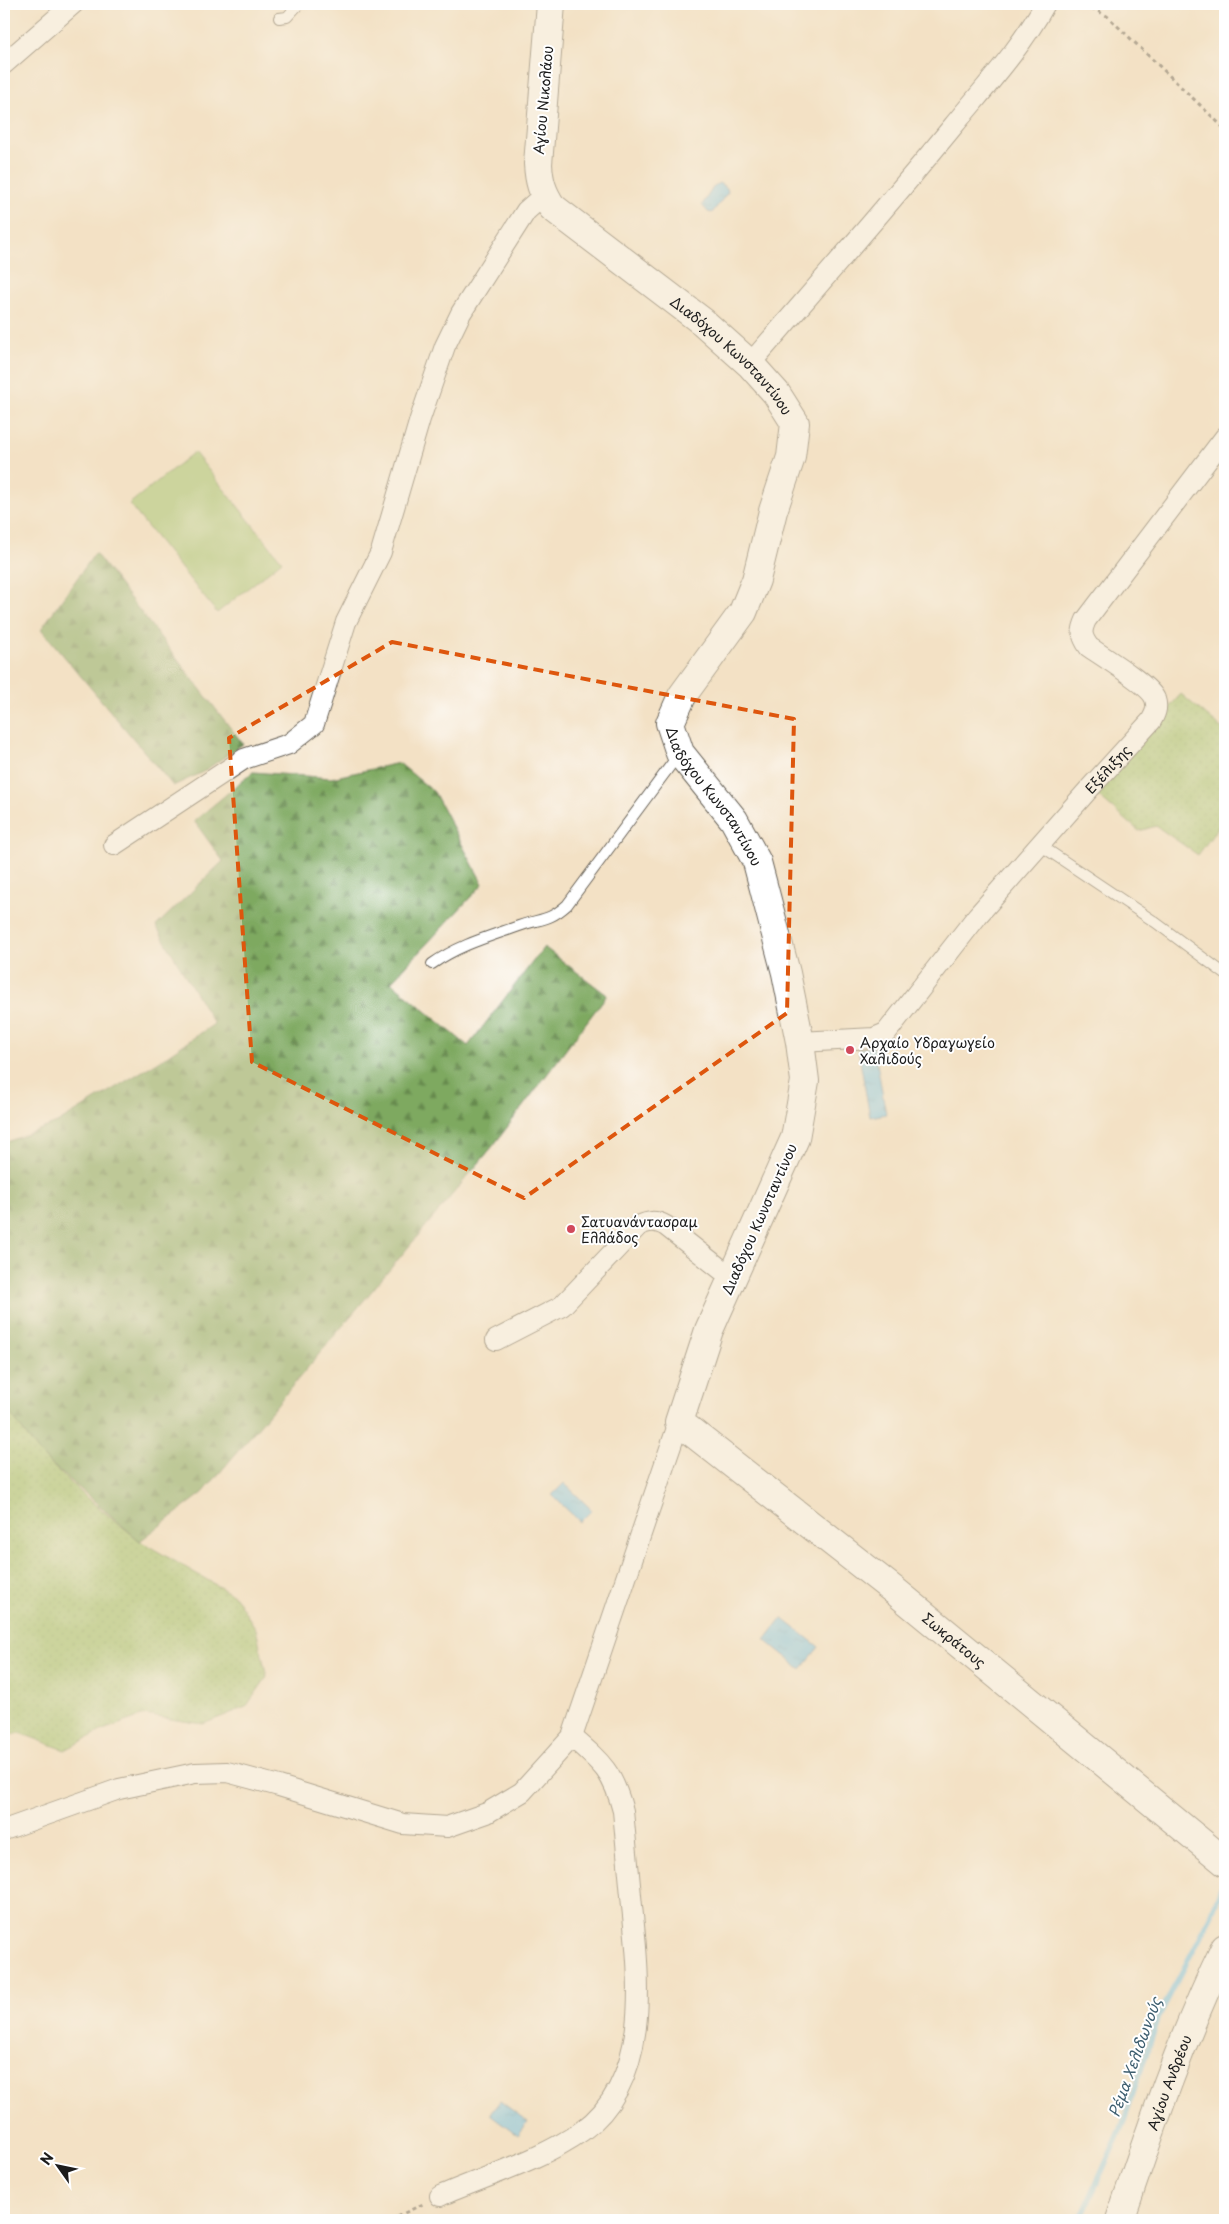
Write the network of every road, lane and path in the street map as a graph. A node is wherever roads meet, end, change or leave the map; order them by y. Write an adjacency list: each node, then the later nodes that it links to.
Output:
1 (73, 4): 7 (street)
2 (299, 4): 6 (lane)
3 (551, 4): 9 (street, Αγίου Νικολάου)
4 (1045, 4): 10 (street)
5 (1084, 4): 8 (path)
6 (279, 18)
7 (4, 64)
8 (1225, 129)
9 (544, 195): 10 (street, Διαδόχου Κωνσταντίνου); 13 (street)
10 (750, 364): 12 (street, Διαδόχου Κωνσταντίνου)
11 (1225, 438): 14 (street, Εξέλιξης)
12 (680, 753): 15 (lane); 17 (street, Διαδόχου Κωνσταντίνου)
13 (114, 844)
14 (1040, 845): 16 (lane); 17 (street, Εξέλιξης)
15 (432, 964)
16 (1225, 974)
17 (800, 1042): 18 (street, Διαδόχου Κωνσταντίνου)
18 (732, 1278): 19 (street); 20 (street, Διαδόχου Κωνσταντίνου)
19 (496, 1340)
20 (679, 1422): 21 (street); 23 (street, Σωκράτους)
21 (572, 1737): 22 (street); 25 (street)
22 (4, 1830)
23 (1225, 1862)
24 (1225, 1948): 27 (street, Αγίου Ανδρέου)
25 (440, 2196): 26 (path)
26 (390, 2220)
27 (1120, 2220)

